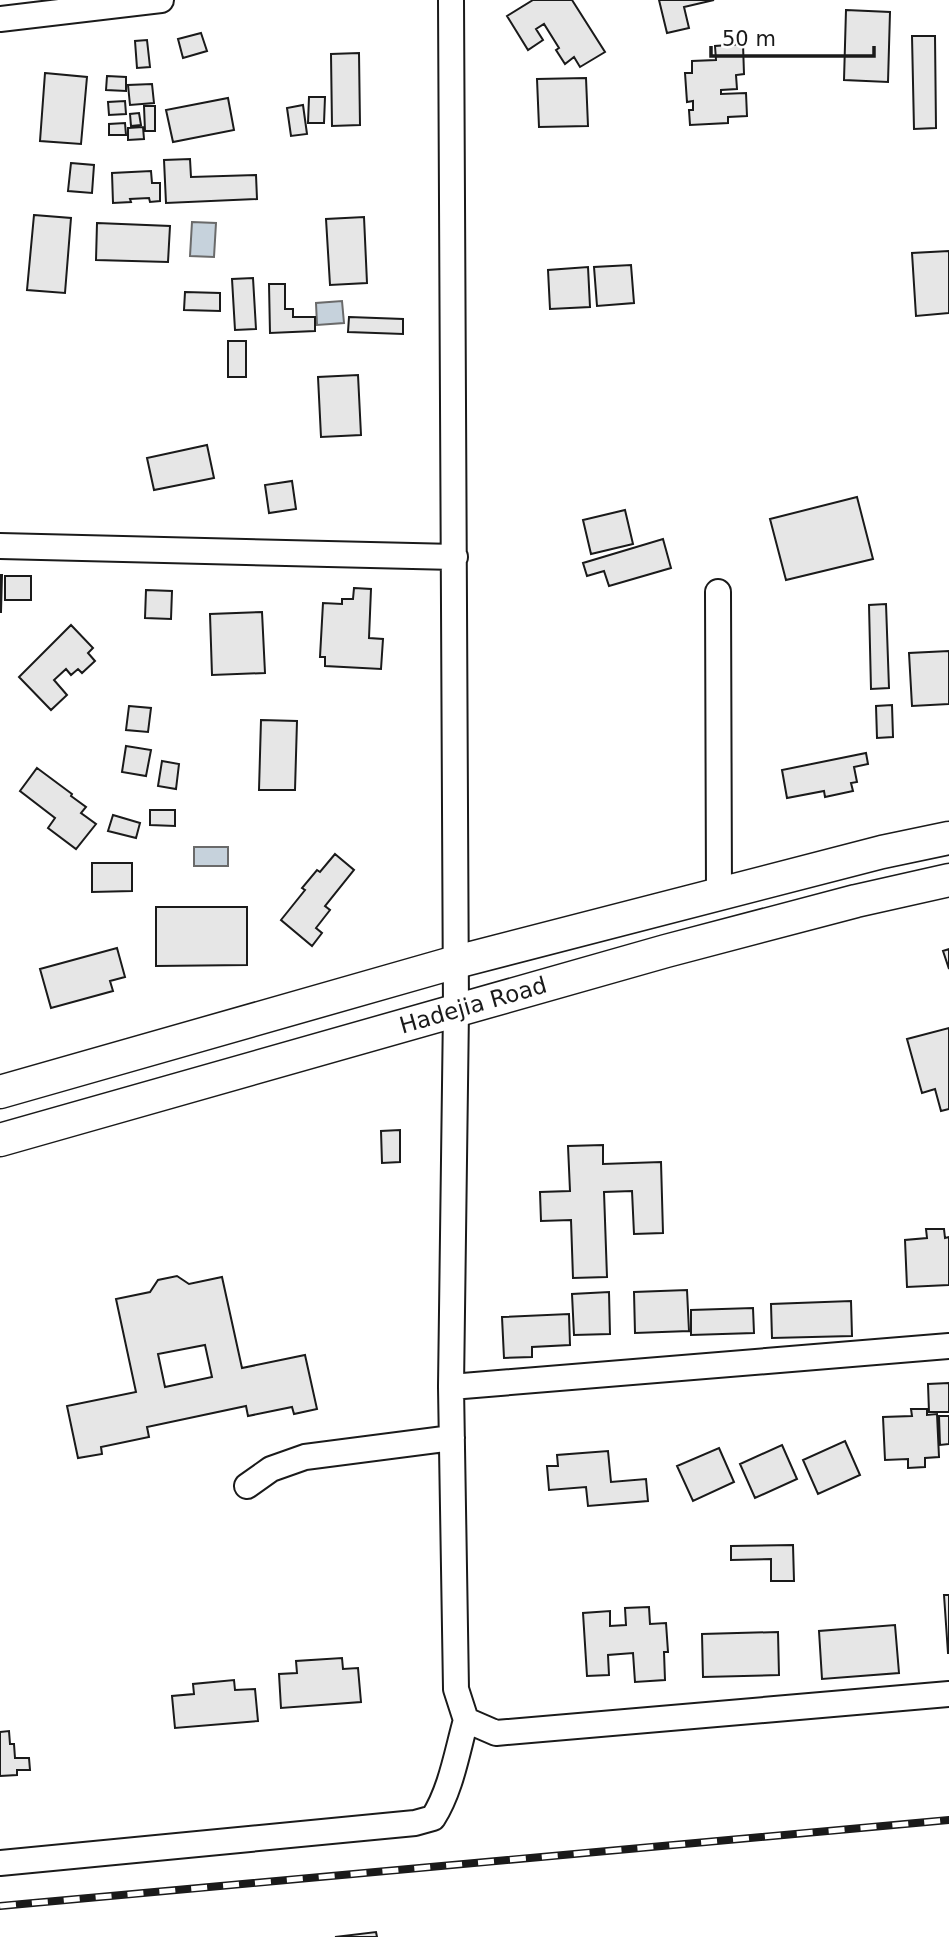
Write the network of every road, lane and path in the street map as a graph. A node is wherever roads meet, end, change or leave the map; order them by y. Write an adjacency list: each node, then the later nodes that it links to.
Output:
1 (161, 0): 3 (street)
2 (451, 0): 5 (street)
3 (0, 19)
4 (0, 546): 5 (street)
5 (455, 557): 10 (street)
6 (718, 592): 9 (street)
7 (949, 838): 9 (main road, Hadejia Road)
8 (949, 880): 11 (main road, Hadejia Road)
9 (719, 894): 10 (main road, Hadejia Road)
10 (456, 962): 11 (street); 12 (main road, Hadejia Road)
11 (456, 1010): 13 (main road, Hadejia Road); 15 (street)
12 (0, 1092)
13 (0, 1140)
14 (949, 1346): 15 (street)
15 (451, 1387): 16 (street)
16 (452, 1438): 17 (street); 19 (street)
17 (247, 1486)
18 (949, 1694): 19 (street)
19 (466, 1720): 20 (street)
20 (0, 1863)

